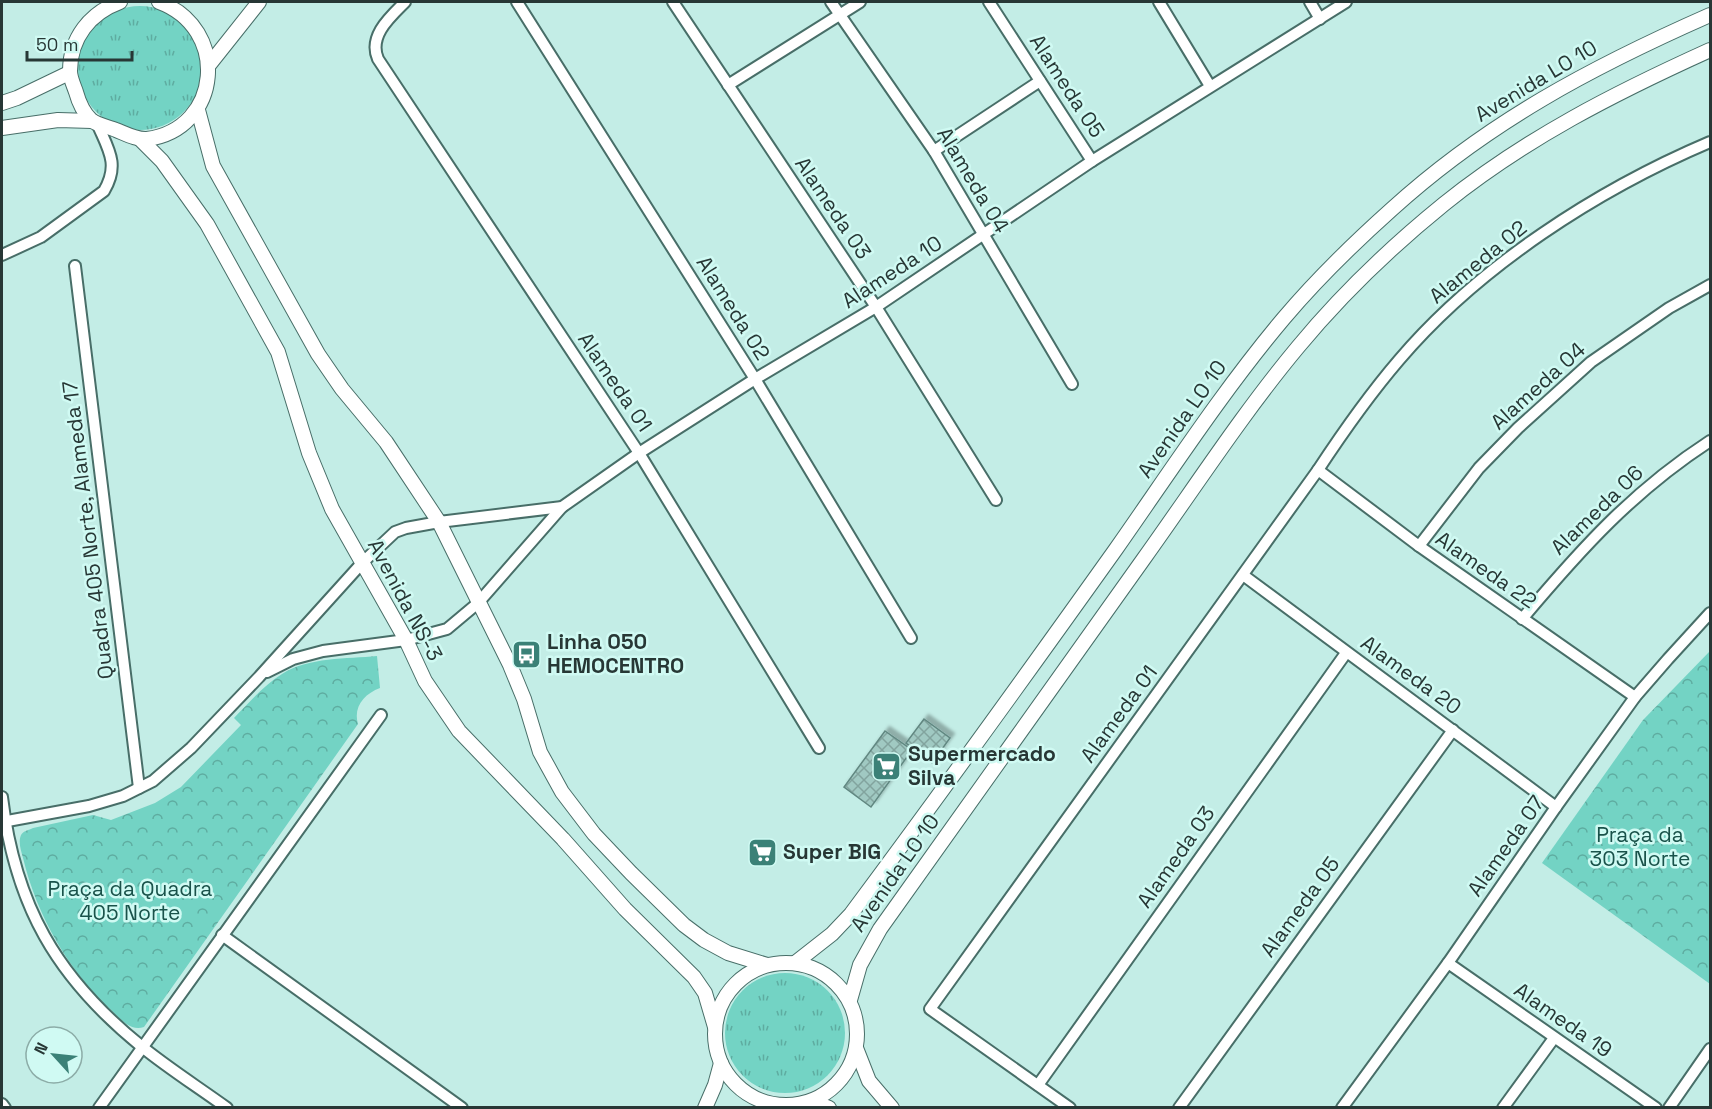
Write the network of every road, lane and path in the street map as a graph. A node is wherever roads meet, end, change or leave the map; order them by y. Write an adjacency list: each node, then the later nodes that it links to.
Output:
1 (120, 2): 19 (street)
2 (187, 2): 13 (street)
3 (260, 2): 18 (street)
4 (405, 2): 39 (street, Alameda 01)
5 (517, 2): 36 (street, Alameda 02)
6 (673, 2): 21 (street, Alameda 03)
7 (831, 2): 14 (street, Alameda 04)
8 (860, 2): 14 (street)
9 (989, 2): 20 (street, Alameda 05)
10 (1161, 2): 22 (street)
11 (1310, 2): 16 (street)
12 (1346, 2): 16 (street, Alameda 10)
13 (166, 4): 18 (street)
14 (840, 14): 21 (street); 29 (street, Alameda 04)
15 (1710, 15): 63 (street, Avenida LO 10)
16 (1320, 18): 22 (street, Alameda 10)
17 (1710, 50): 66 (street, Avenida LO 10)
18 (210, 65): 24 (street)
19 (69, 73): 23 (street); 25 (street)
20 (1040, 81): 29 (street); 30 (street, Alameda 05)
21 (728, 86): 35 (street, Alameda 03)
22 (1210, 86): 30 (street, Alameda 10)
23 (2, 103)
24 (198, 111): 27 (street); 43 (street, Avenida NS-3)
25 (95, 122): 26 (street); 27 (street); 32 (street)
26 (2, 128)
27 (140, 139): 45 (street, Avenida NS-3)
28 (1710, 142): 40 (street, Alameda 02)
29 (934, 151): 31 (street, Alameda 04)
30 (1092, 161): 31 (street, Alameda 10)
31 (984, 236): 35 (street, Alameda 10); 37 (street, Alameda 04)
32 (2, 255)
33 (75, 266): 58 (street, Quadra 405 Norte, Alameda 17)
34 (1710, 285): 44 (street, Alameda 04)
35 (876, 307): 36 (street, Alameda 10); 41 (street, Alameda 03)
36 (755, 379): 39 (street, Alameda 10); 50 (street, Alameda 02)
37 (1072, 384)
38 (1710, 441): 49 (street, Alameda 06)
39 (639, 453): 42 (street, Alameda 10); 57 (street, Alameda 01)
40 (1318, 470): 44 (street, Alameda 22); 46 (street, Alameda 01)
41 (996, 500)
42 (562, 507): 43 (street, Alameda 10); 47 (street)
43 (439, 522): 45 (street, Alameda 10); 47 (street, Avenida NS-3)
44 (1419, 546): 49 (street, Alameda 22)
45 (362, 563): 51 (street, Avenida NS-3); 53 (street, Alameda 10)
46 (1243, 575): 52 (street, Alameda 20); 73 (street, Alameda 01)
47 (478, 603): 51 (street); 65 (street, Avenida NS-3)
48 (1710, 613): 54 (street, Alameda 07)
49 (1522, 619): 54 (street, Alameda 22)
50 (911, 638)
51 (405, 640): 53 (street); 67 (street, Avenida NS-3)
52 (1346, 652): 56 (street, Alameda 20); 73 (street, Alameda 03)
53 (259, 677): 58 (street, Alameda 10)
54 (1635, 697): 60 (street, Alameda 07)
55 (381, 715): 62 (street)
56 (1453, 730): 60 (street, Alameda 20); 85 (street, Alameda 05)
57 (819, 748)
58 (139, 788): 61 (street, Alameda 10)
59 (2, 797): 61 (street)
60 (1556, 807): 64 (street, Alameda 07)
61 (3, 821): 69 (street)
62 (222, 935): 69 (street); 80 (street)
63 (795, 963): 65 (street, Avenida NS-3); 66 (street, Avenida NS-3)
64 (1448, 963): 68 (street, Alameda 19); 86 (street, Alameda 07)
65 (767, 965): 67 (street, Avenida NS-3)
66 (850, 1000): 70 (street, Avenida NS-3)
67 (715, 1027): 72 (street, Avenida NS-3)
68 (1554, 1038): 87 (street); 88 (street, Alameda 19)
69 (142, 1047): 78 (street); 79 (street)
70 (856, 1048): 74 (street, Avenida NS-3); 83 (street)
71 (1710, 1049): 89 (street)
72 (721, 1063): 76 (street, Avenida NS-3); 81 (street)
73 (1038, 1085): 84 (street)
74 (812, 1101): 76 (street, Avenida NS-3); 82 (street)
75 (2, 1104): 77 (street)
76 (774, 1106)
77 (6, 1107)
78 (99, 1107)
79 (227, 1107)
80 (462, 1107)
81 (705, 1107)
82 (829, 1107)
83 (892, 1107)
84 (1070, 1107)
85 (1179, 1107)
86 (1342, 1107)
87 (1503, 1107)
88 (1656, 1107)
89 (1669, 1107)

